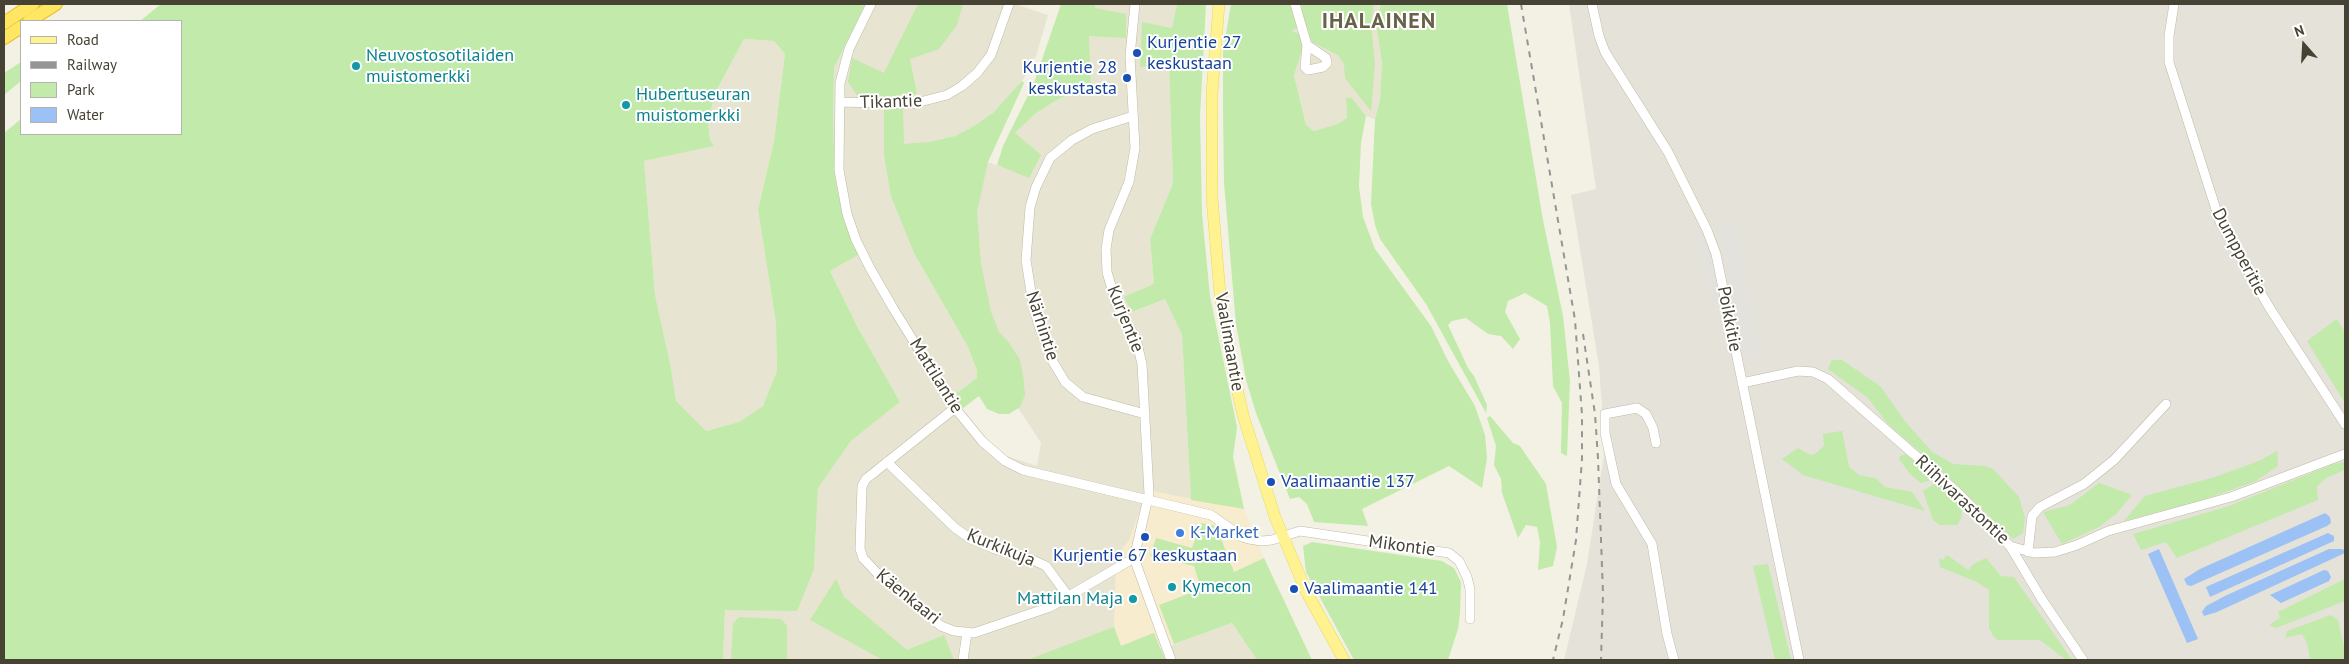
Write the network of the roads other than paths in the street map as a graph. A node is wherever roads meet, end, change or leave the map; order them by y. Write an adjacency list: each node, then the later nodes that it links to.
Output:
1 (33, 4): 11 (highway)
2 (56, 4): 10 (highway)
3 (871, 4): 15 (street, Mattilantie)
4 (1009, 4): 15 (street, Tikantie)
5 (1135, 4): 16 (street, Kurjentie)
6 (1219, 4): 26 (main road, Vaalimaantie)
7 (1295, 4): 14 (street)
8 (1592, 4): 17 (street, Poikkitie)
9 (2174, 4): 21 (street, Dumpperitie)
10 (32, 20)
11 (4, 23)
12 (20, 28): 13 (highway)
13 (4, 38)
14 (1307, 45)
15 (840, 102): 19 (street, Mattilantie)
16 (1133, 116): 20 (street, Kurjentie); 20 (street, Närhintie)
17 (1742, 383): 27 (street, Riihivarastontie); 37 (street, Poikkitie)
18 (2166, 404): 28 (street)
19 (955, 408): 24 (street, Käenkaari); 25 (street, Mattilantie)
20 (1144, 414): 25 (street, Kurjentie)
21 (2345, 424)
22 (1656, 443): 36 (street)
23 (2345, 454): 28 (street, Riihivarastontie)
24 (887, 462): 30 (street, Kurkikuja); 32 (street, Käenkaari)
25 (1149, 501): 26 (street, Mattilantie); 29 (street, Kurjentie)
26 (1282, 536): 31 (street, Mikontie); 35 (main road, Vaalimaantie)
27 (2010, 546): 28 (street, Riihivarastontie); 38 (street)
28 (2028, 552)
29 (1134, 558): 30 (street, Käenkaari); 34 (street)
30 (1068, 596): 32 (street, Käenkaari)
31 (1470, 619)
32 (967, 633): 33 (street)
33 (963, 660)
34 (1171, 660)
35 (1344, 660)
36 (1674, 660)
37 (1799, 660)
38 (2083, 660)

